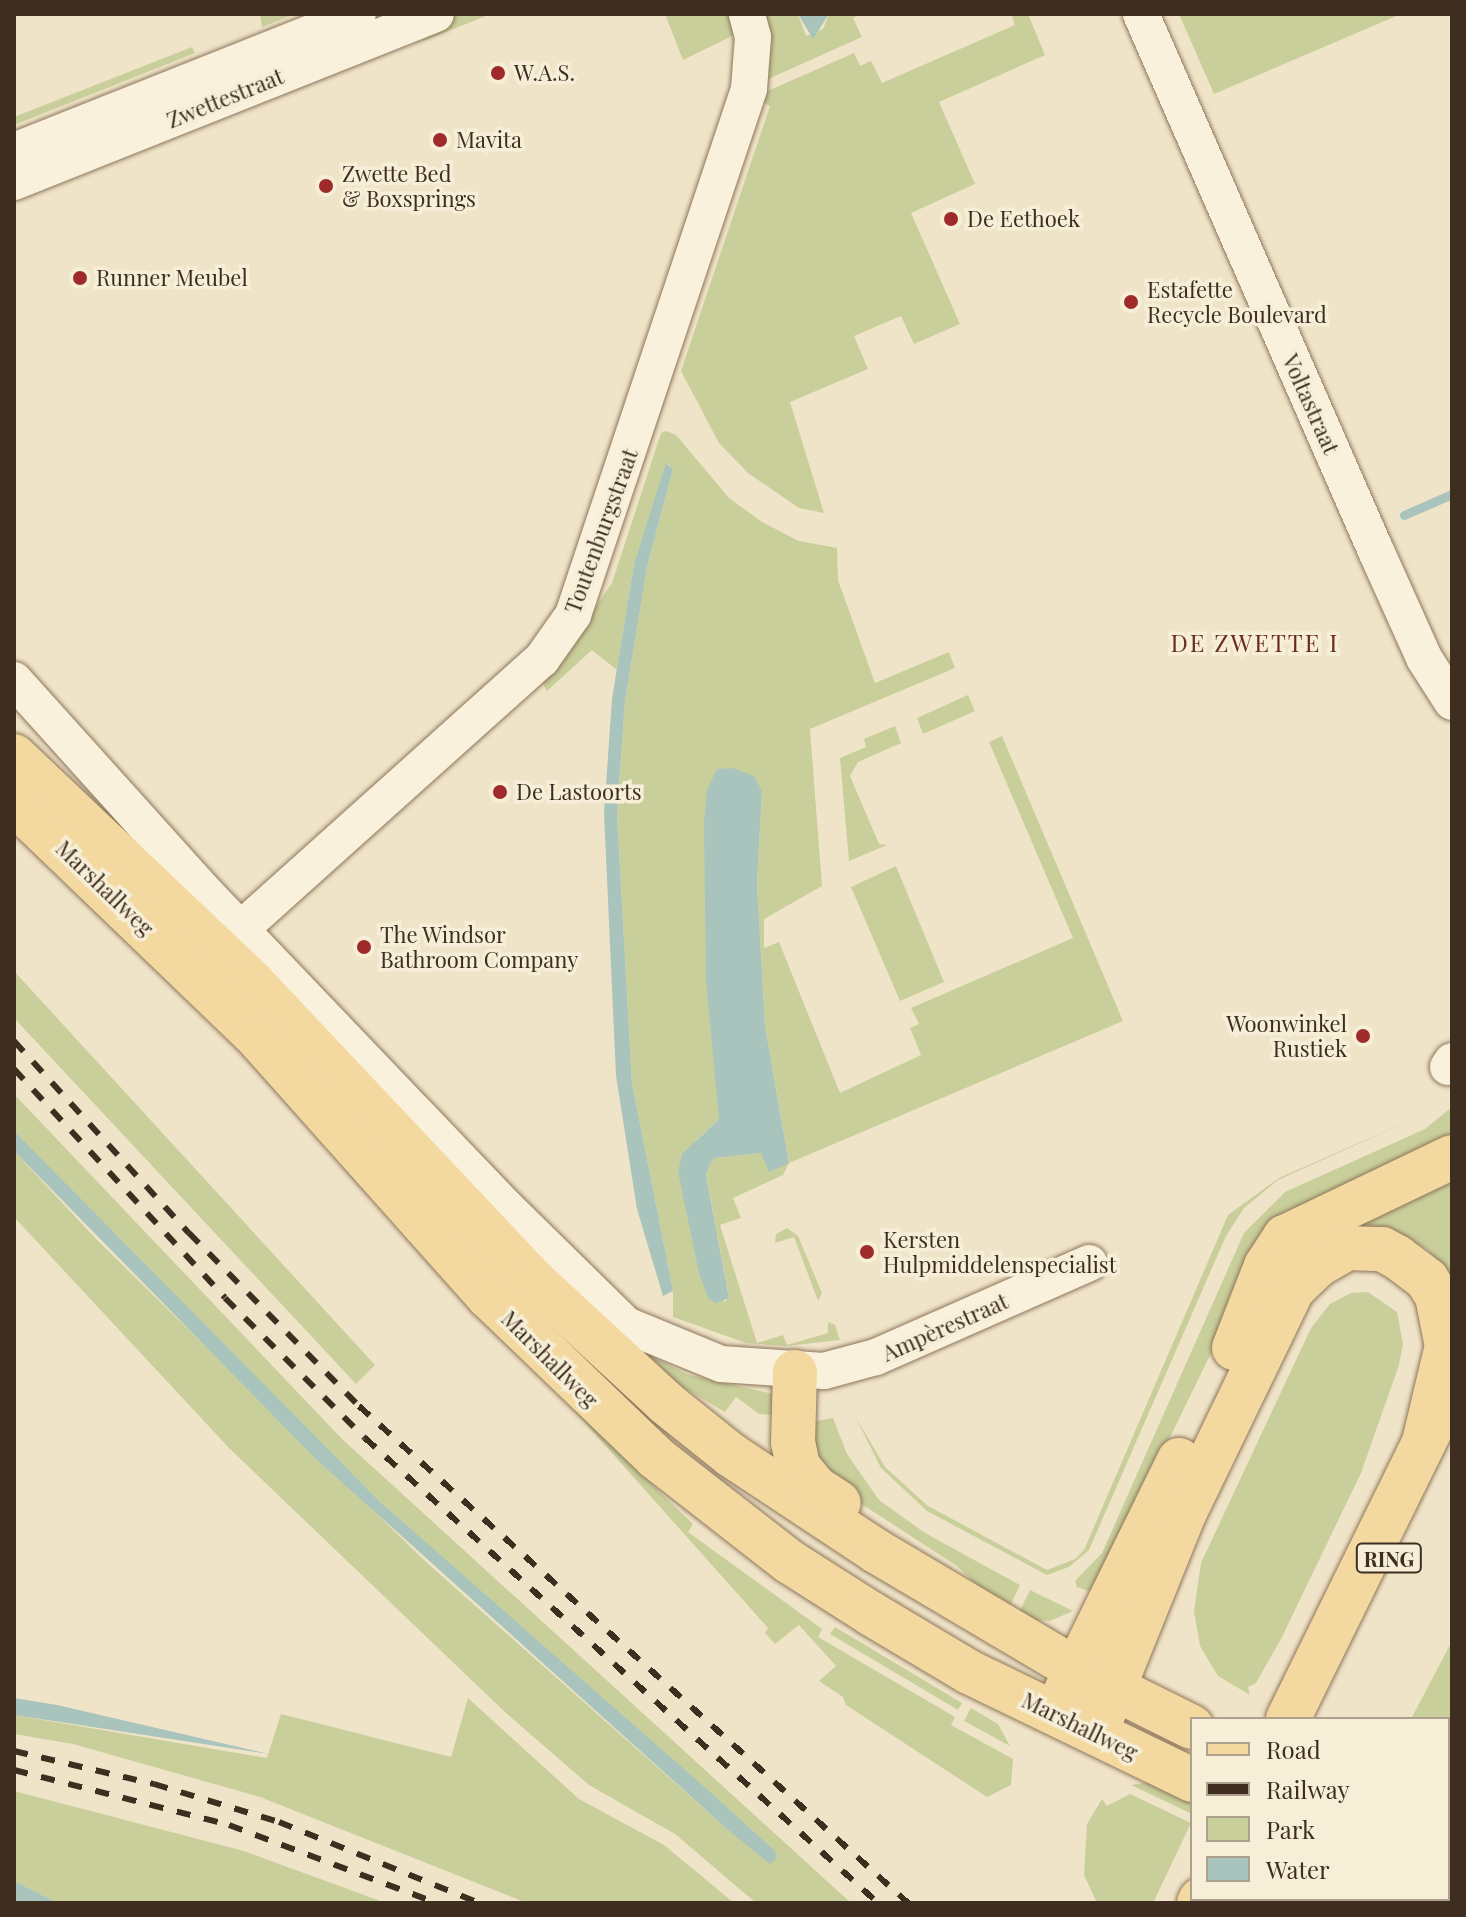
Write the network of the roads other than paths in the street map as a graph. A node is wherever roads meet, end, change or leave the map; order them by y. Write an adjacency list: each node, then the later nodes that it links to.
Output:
1 (358, 14): 5 (street, Zwettestraat)
2 (436, 14): 6 (street, Zwettestraat)
3 (747, 14): 13 (street, Toutenburgstraat)
4 (1141, 14): 8 (street, Voltastraat)
5 (14, 151)
6 (14, 182)
7 (14, 680): 13 (street)
8 (1452, 702)
9 (14, 724): 11 (main road)
10 (14, 756): 11 (main road, Marshallweg)
11 (67, 802): 19 (main road, Marshallweg)
12 (14, 803): 23 (main road, Marshallweg)
13 (243, 927): 16 (street)
14 (1452, 1157): 20 (main road)
15 (1089, 1263): 16 (street, Ampèrestraat)
16 (795, 1372): 19 (main road)
17 (1452, 1385): 18 (main road, RING)
18 (1438, 1435): 21 (main road); 22 (main road, RING)
19 (876, 1551): 20 (main road, Marshallweg)
20 (1077, 1670): 21 (main road, Marshallweg); 23 (main road)
21 (1115, 1691): 25 (main road, Marshallweg); 26 (main road)
22 (1315, 1696): 24 (main road, RING)
23 (1055, 1713): 26 (main road, Marshallweg)
24 (1290, 1717)
25 (1190, 1726)
26 (1094, 1733): 27 (main road, Marshallweg)
27 (1190, 1779)

